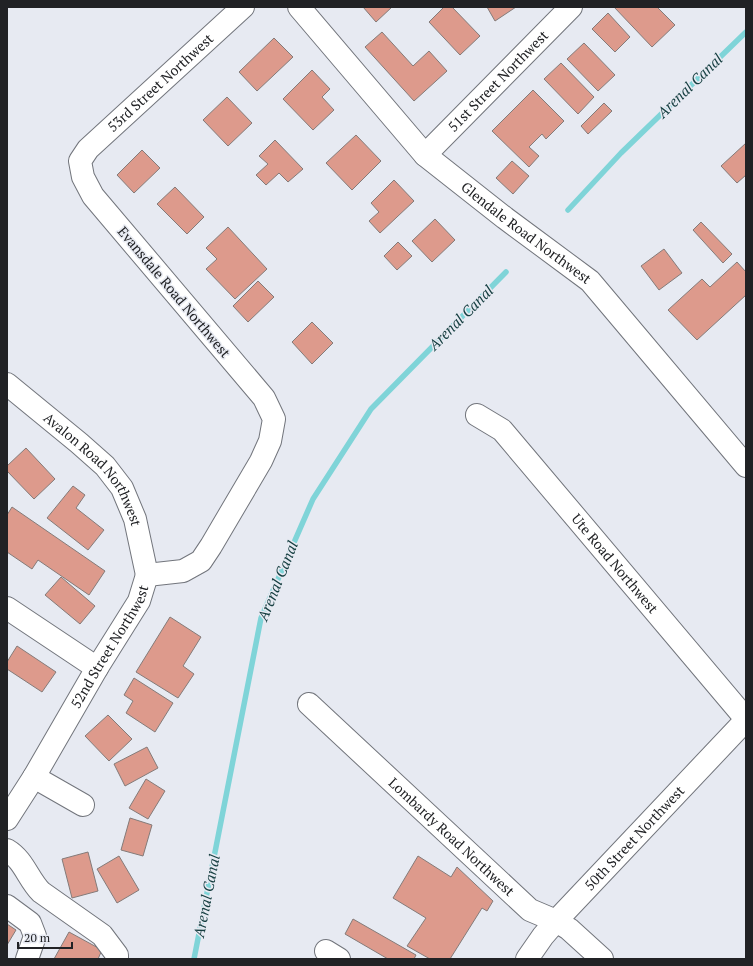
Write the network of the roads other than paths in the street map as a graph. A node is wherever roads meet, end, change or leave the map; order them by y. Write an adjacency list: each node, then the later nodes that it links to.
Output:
1 (243, 7): 5 (street, 53rd Street Northwest)
2 (298, 7): 4 (street, Glendale Road Northwest)
3 (571, 7): 4 (street, 51st Street Northwest)
4 (425, 155): 9 (street, Glendale Road Northwest)
5 (80, 161): 8 (street, Evansdale Road Northwest)
6 (7, 384): 10 (street, Avalon Road Northwest)
7 (477, 415): 14 (street, Ute Road Northwest)
8 (274, 420): 10 (street, 52nd Street Northwest)
9 (746, 466)
10 (147, 575): 12 (street, 52nd Street Northwest)
11 (7, 608): 12 (street)
12 (97, 668): 15 (street, 52nd Street Northwest)
13 (309, 704): 20 (street, Lombardy Road Northwest)
14 (746, 719): 20 (street, 50th Street Northwest)
15 (34, 777): 16 (street); 17 (street, 52nd Street Northwest)
16 (83, 806)
17 (7, 819)
18 (7, 850): 22 (street)
19 (7, 906): 21 (street)
20 (556, 921): 23 (street, 50th Street Northwest); 24 (street, Lombardy Road Northwest)
21 (27, 959)
22 (117, 959)
23 (527, 959)
24 (602, 959)

